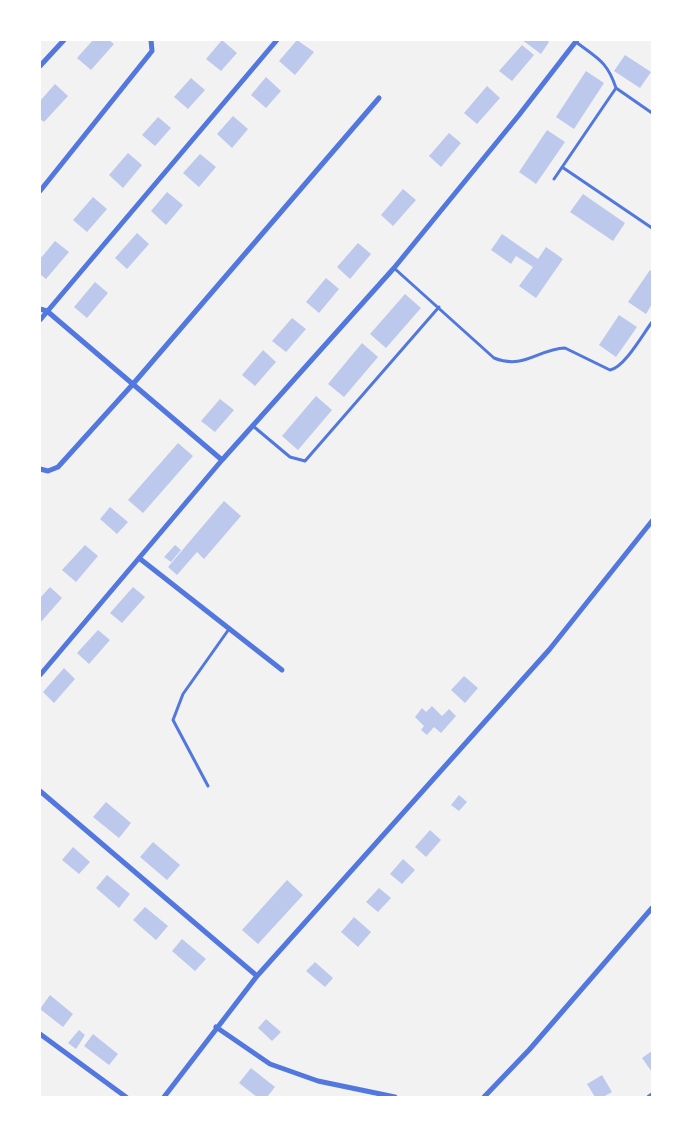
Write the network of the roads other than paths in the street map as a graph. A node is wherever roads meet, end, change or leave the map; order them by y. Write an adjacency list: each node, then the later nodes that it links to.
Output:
1 (64, 40): 5 (street)
2 (151, 40): 11 (street)
3 (277, 40): 16 (street)
4 (576, 41): 6 (lane); 13 (street)
5 (40, 66)
6 (616, 88): 8 (lane); 9 (lane)
7 (379, 98): 19 (street)
8 (652, 112)
9 (562, 167): 10 (lane); 12 (lane)
10 (554, 179)
11 (40, 191)
12 (652, 228)
13 (394, 268): 14 (lane); 20 (street)
14 (439, 307): 18 (lane); 20 (lane)
15 (40, 309): 16 (street)
16 (47, 311): 17 (street); 19 (street)
17 (40, 320)
18 (652, 322)
19 (133, 384): 21 (street); 22 (street)
20 (253, 426): 21 (street)
21 (222, 460): 24 (street)
22 (40, 469)
23 (652, 521): 31 (street)
24 (139, 558): 25 (street); 27 (street)
25 (229, 629): 26 (street); 28 (lane)
26 (282, 670)
27 (40, 675)
28 (208, 786)
29 (40, 791): 31 (street)
30 (652, 908): 37 (street)
31 (257, 976): 32 (street)
32 (216, 1027): 35 (street); 36 (street)
33 (40, 1034): 34 (street)
34 (126, 1097)
35 (164, 1097)
36 (395, 1097)
37 (484, 1097)

